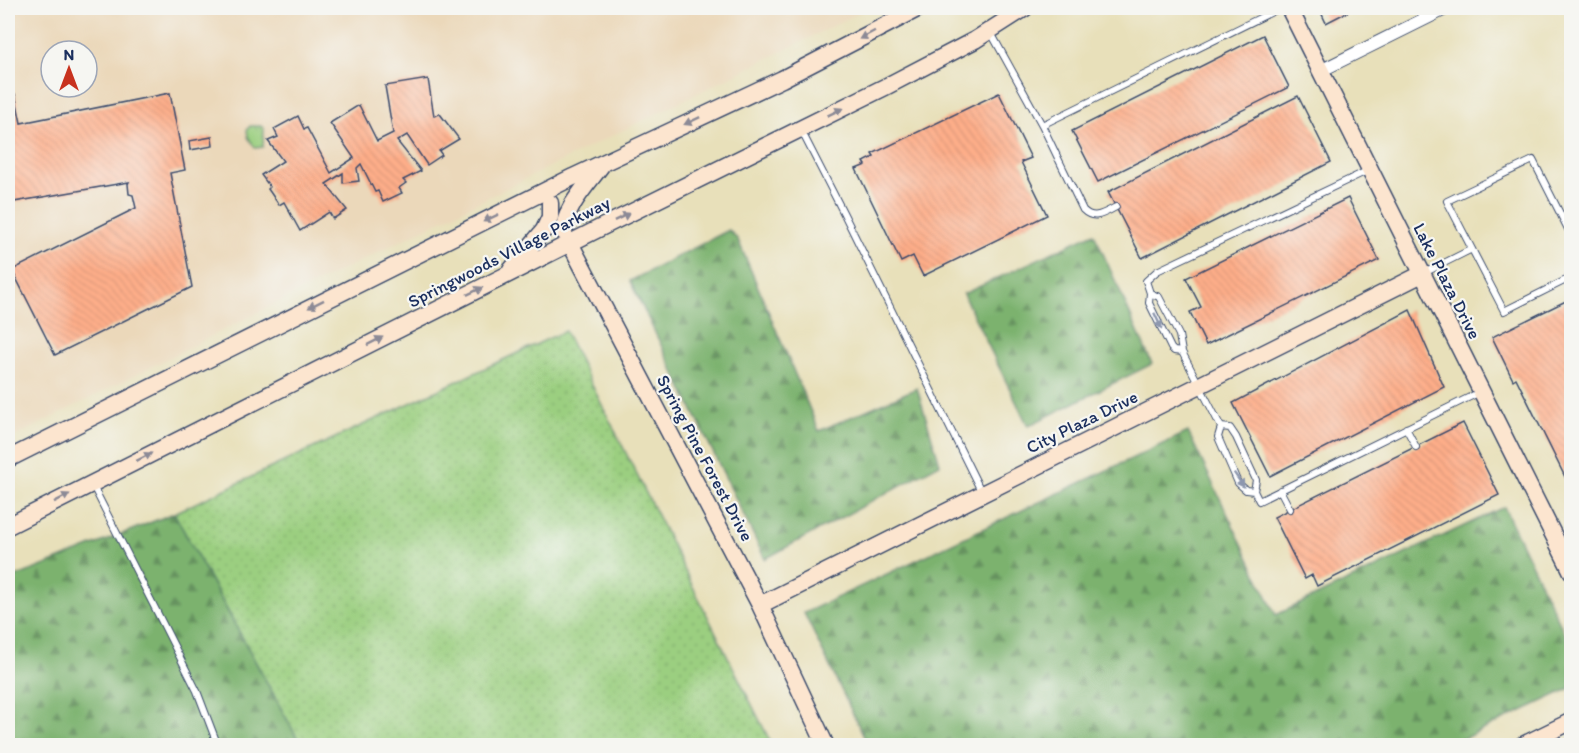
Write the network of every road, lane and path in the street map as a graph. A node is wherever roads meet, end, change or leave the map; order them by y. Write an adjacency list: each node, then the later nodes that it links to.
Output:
1 (919, 8): 10 (main road, Springwoods Village Parkway, one-way to 10)
2 (1025, 8): 6 (main road, Springwoods Village Parkway)
3 (1280, 8): 8 (lane)
4 (1289, 8): 7 (main road, Lake Plaza Drive)
5 (1447, 8): 7 (street)
6 (989, 31): 8 (lane); 9 (main road, Springwoods Village Parkway, one-way to 6)
7 (1320, 70): 11 (main road, Lake Plaza Drive)
8 (1042, 125): 13 (lane)
9 (800, 129): 15 (main road, Springwoods Village Parkway, one-way to 9); 31 (lane)
10 (604, 163): 12 (main road, Springwoods Village Parkway); 15 (main road)
11 (1370, 170): 17 (main road, Lake Plaza Drive); 20 (lane)
12 (547, 198): 15 (street, Spring Pine Forest Drive); 18 (main road); 27 (main road, Springwoods Village Parkway, one-way to 27)
13 (1116, 207)
14 (1572, 237): 16 (lane)
15 (567, 238): 18 (main road, Springwoods Village Parkway); 35 (main road, Spring Pine Forest Drive)
16 (1472, 249): 17 (lane); 19 (lane)
17 (1422, 274): 22 (main road, City Plaza Drive); 23 (main road, Lake Plaza Drive)
18 (507, 276): 28 (main road, Springwoods Village Parkway, one-way to 18)
19 (1572, 278)
20 (1150, 293): 21 (lane); 21 (lane, one-way to 21)
21 (1182, 352): 22 (lane)
22 (1199, 385): 24 (lane); 31 (main road, City Plaza Drive)
23 (1481, 392): 25 (lane); 34 (main road, Lake Plaza Drive)
24 (1221, 427): 30 (lane); 30 (lane, one-way to 30)
25 (1406, 428): 26 (lane); 29 (lane)
26 (1416, 447)
27 (8, 459)
28 (92, 484): 33 (main road, Springwoods Village Parkway, one-way to 28); 37 (lane)
29 (1280, 490): 30 (lane); 32 (lane)
30 (1254, 491)
31 (982, 493): 35 (main road, City Plaza Drive)
32 (1290, 509)
33 (8, 526)
34 (1572, 572)
35 (760, 604): 38 (main road, Spring Pine Forest Drive)
36 (1572, 722): 39 (main road)
37 (218, 746)
38 (826, 746)
39 (1521, 746)

